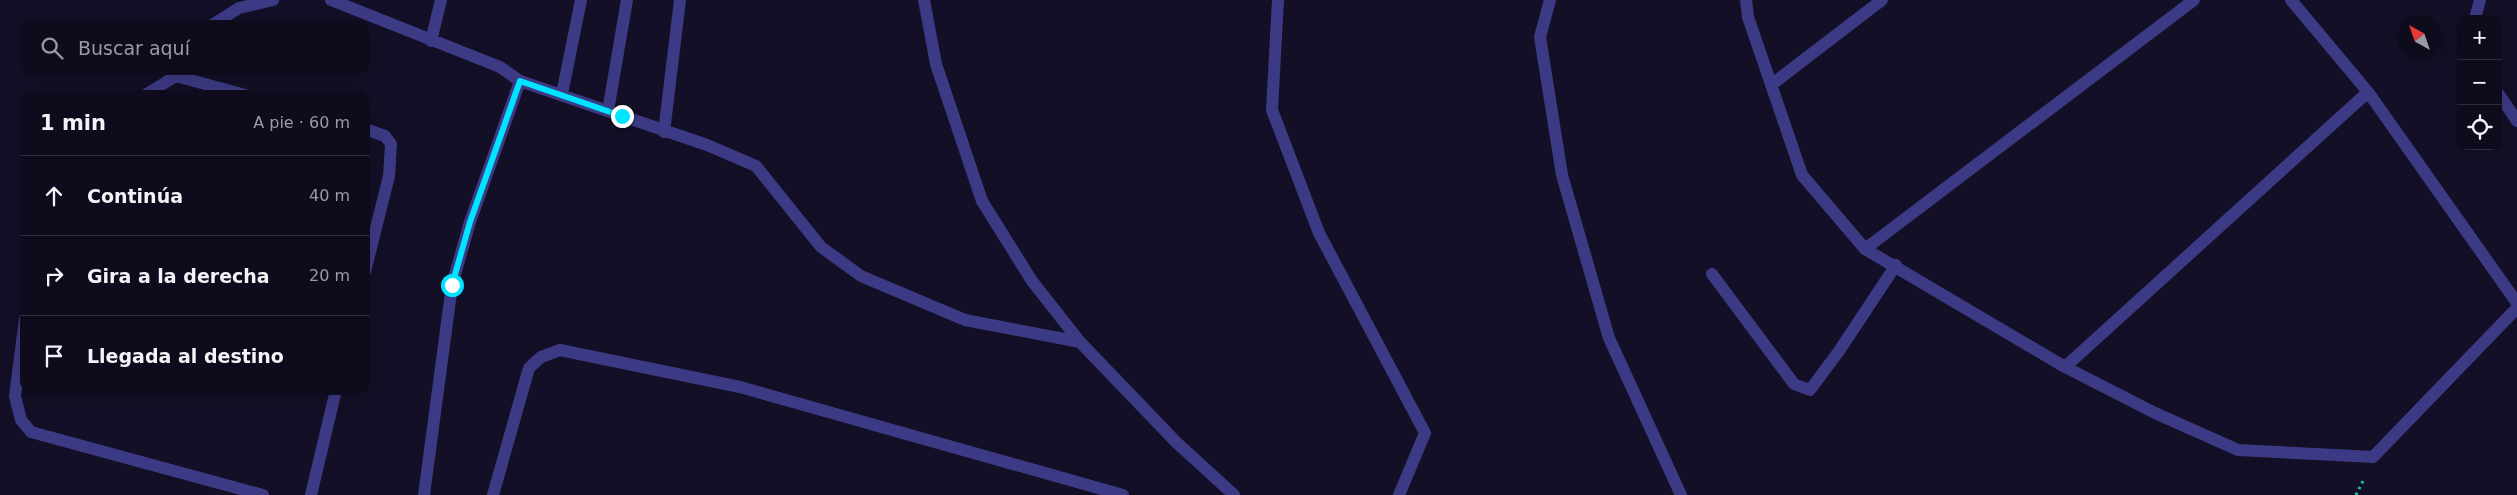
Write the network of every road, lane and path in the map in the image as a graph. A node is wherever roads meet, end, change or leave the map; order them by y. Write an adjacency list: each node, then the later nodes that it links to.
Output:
1 (273, 0): 16 (street)
2 (331, 0): 17 (street)
3 (441, 0): 17 (street)
4 (581, 0): 25 (street)
5 (627, 0): 27 (street)
6 (680, 0): 30 (street)
7 (924, 0): 37 (street)
8 (1278, 0): 47 (street)
9 (1550, 0): 48 (street)
10 (1746, 0): 21 (street)
11 (1882, 0): 21 (street)
12 (2194, 0): 31 (street)
13 (2290, 0): 24 (street)
14 (2480, 0): 15 (street)
15 (2476, 15)
16 (220, 20)
17 (431, 41): 20 (street)
18 (175, 75): 22 (street)
19 (184, 75): 23 (street)
20 (520, 81): 25 (street); 43 (street)
21 (1771, 85): 31 (street)
22 (152, 90)
23 (230, 90)
24 (2368, 92): 35 (street); 39 (street)
25 (562, 94): 27 (street)
26 (2502, 100): 28 (street)
27 (608, 111): 30 (street)
28 (2517, 121)
29 (370, 131): 32 (street)
30 (664, 132): 37 (street)
31 (1865, 249): 33 (street)
32 (370, 252)
33 (1896, 265): 34 (street); 39 (street)
34 (1712, 274)
35 (2517, 303)
36 (2517, 308): 39 (street)
37 (1080, 342): 46 (street)
38 (20, 358): 41 (street)
39 (2065, 367)
40 (335, 395): 42 (street)
41 (263, 495)
42 (312, 495)
43 (424, 495)
44 (492, 495): 45 (street)
45 (1123, 495)
46 (1234, 495)
47 (1399, 495)
48 (1681, 495)

